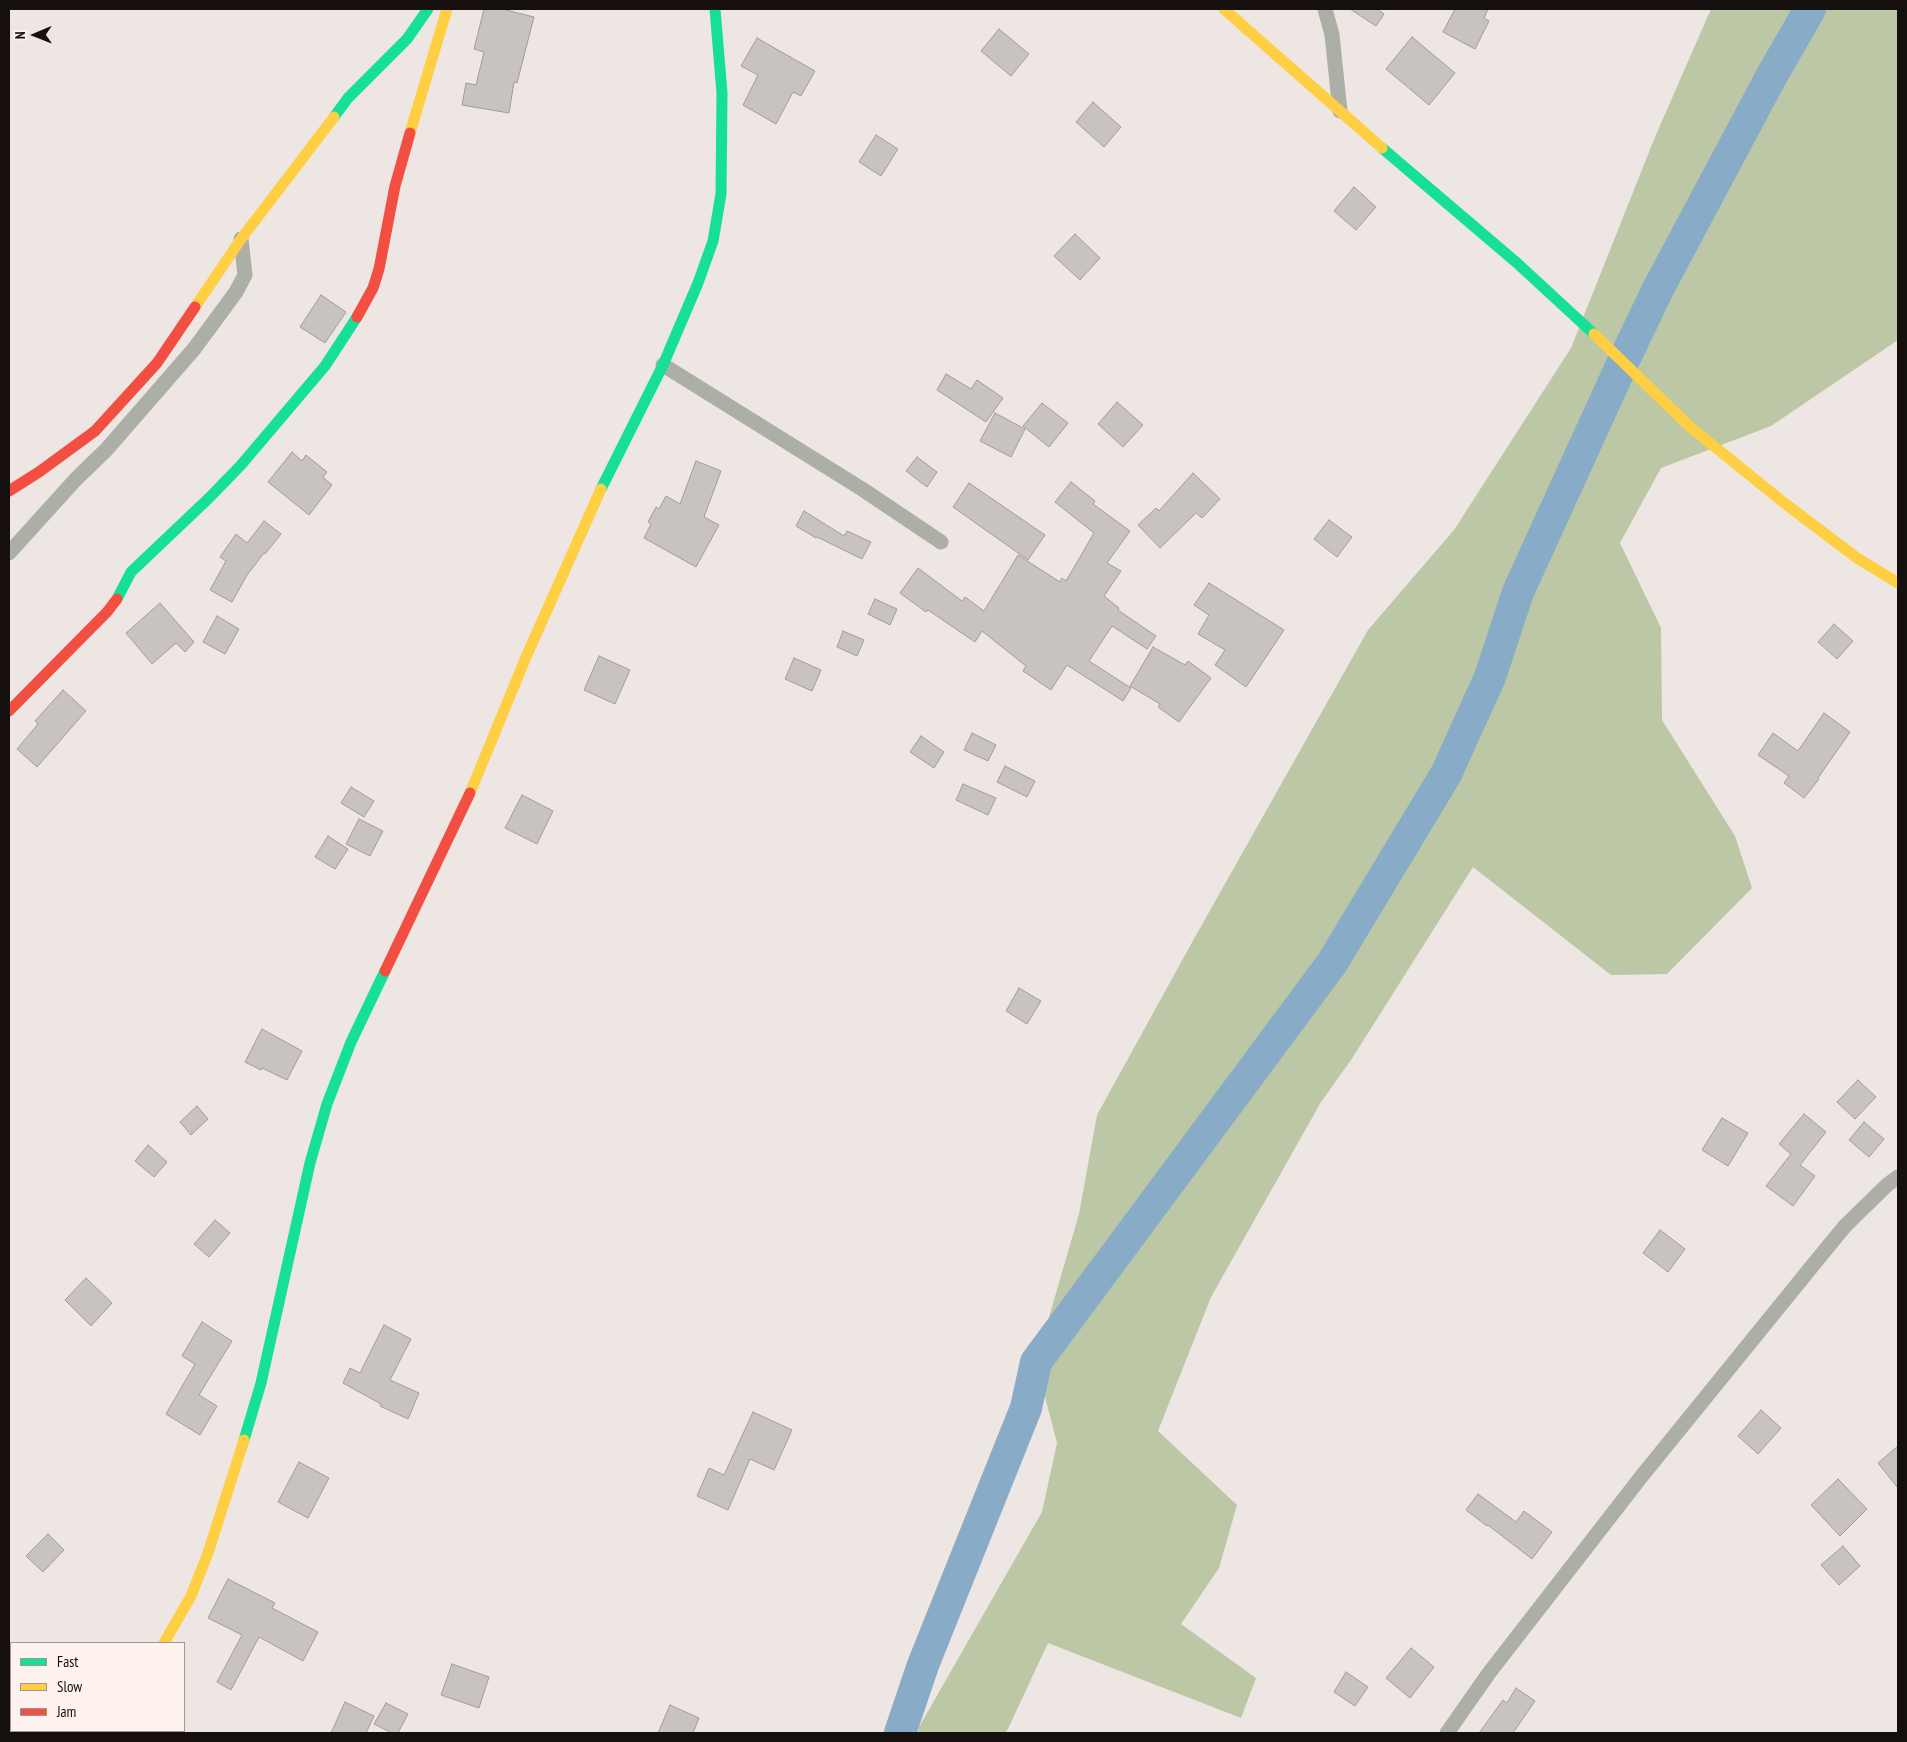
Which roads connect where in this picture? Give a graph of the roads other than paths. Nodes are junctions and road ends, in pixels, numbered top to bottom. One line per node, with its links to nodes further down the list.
1 (428, 9): 7 (street)
2 (448, 9): 13 (street)
3 (715, 9): 8 (street)
4 (1224, 9): 6 (street)
5 (1326, 9): 6 (street)
6 (1340, 110): 12 (street)
7 (241, 239): 9 (street); 11 (street)
8 (663, 365): 10 (street); 15 (street)
9 (9, 491)
10 (941, 542)
11 (9, 553)
12 (1898, 583)
13 (9, 711)
14 (1898, 1177): 16 (street)
15 (165, 1642)
16 (1447, 1733)

